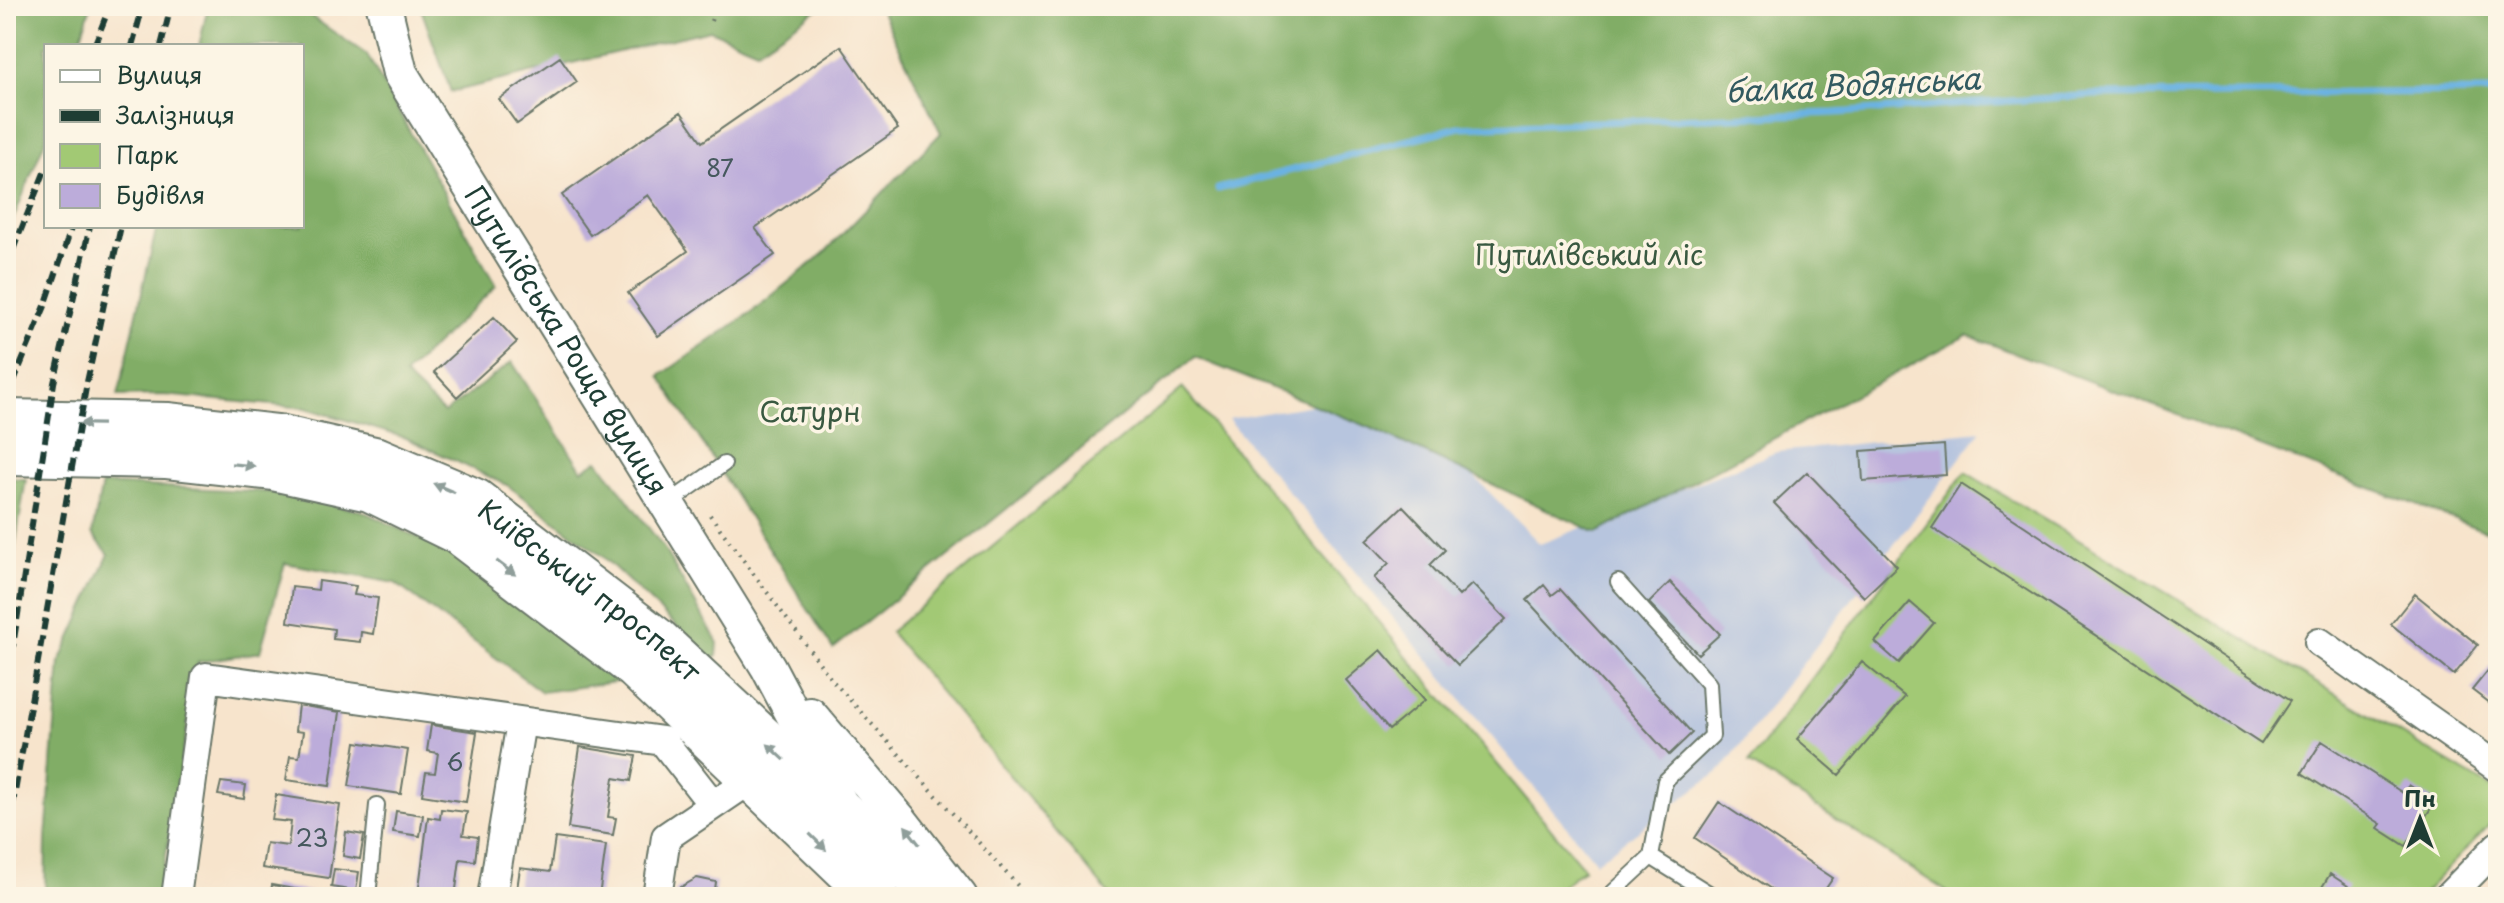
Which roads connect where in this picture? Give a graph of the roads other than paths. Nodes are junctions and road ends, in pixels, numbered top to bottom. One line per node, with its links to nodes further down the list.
1 (384, 6): 6 (street, Путилівська Роща вулиця)
2 (6, 422): 3 (main road, one-way to 2)
3 (167, 441): 4 (main road); 10 (main road, Київський проспект, one-way to 3); 13 (main road, Київський проспект, one-way to 13)
4 (6, 453)
5 (724, 464): 6 (lane)
6 (678, 496): 9 (street, Путилівська Роща вулиця)
7 (1618, 582): 18 (lane)
8 (2319, 642): 12 (street)
9 (768, 667): 10 (street); 16 (street); 26 (street, one-way to 9)
10 (726, 706): 16 (main road, Київський проспект, one-way to 10)
11 (521, 722): 15 (street); 19 (street); 21 (street)
12 (2498, 768)
13 (753, 778): 15 (street); 23 (main road, Київський проспект, one-way to 23)
14 (377, 805): 20 (lane)
15 (713, 805): 22 (street)
16 (848, 818): 24 (street); 25 (main road, Київський проспект)
17 (2498, 846): 29 (street)
18 (1651, 857): 27 (lane); 28 (lane)
19 (176, 897)
20 (368, 897)
21 (492, 897)
22 (657, 897)
23 (876, 897)
24 (896, 897)
25 (939, 897)
26 (960, 897)
27 (1608, 897)
28 (1715, 897)
29 (2448, 897)

